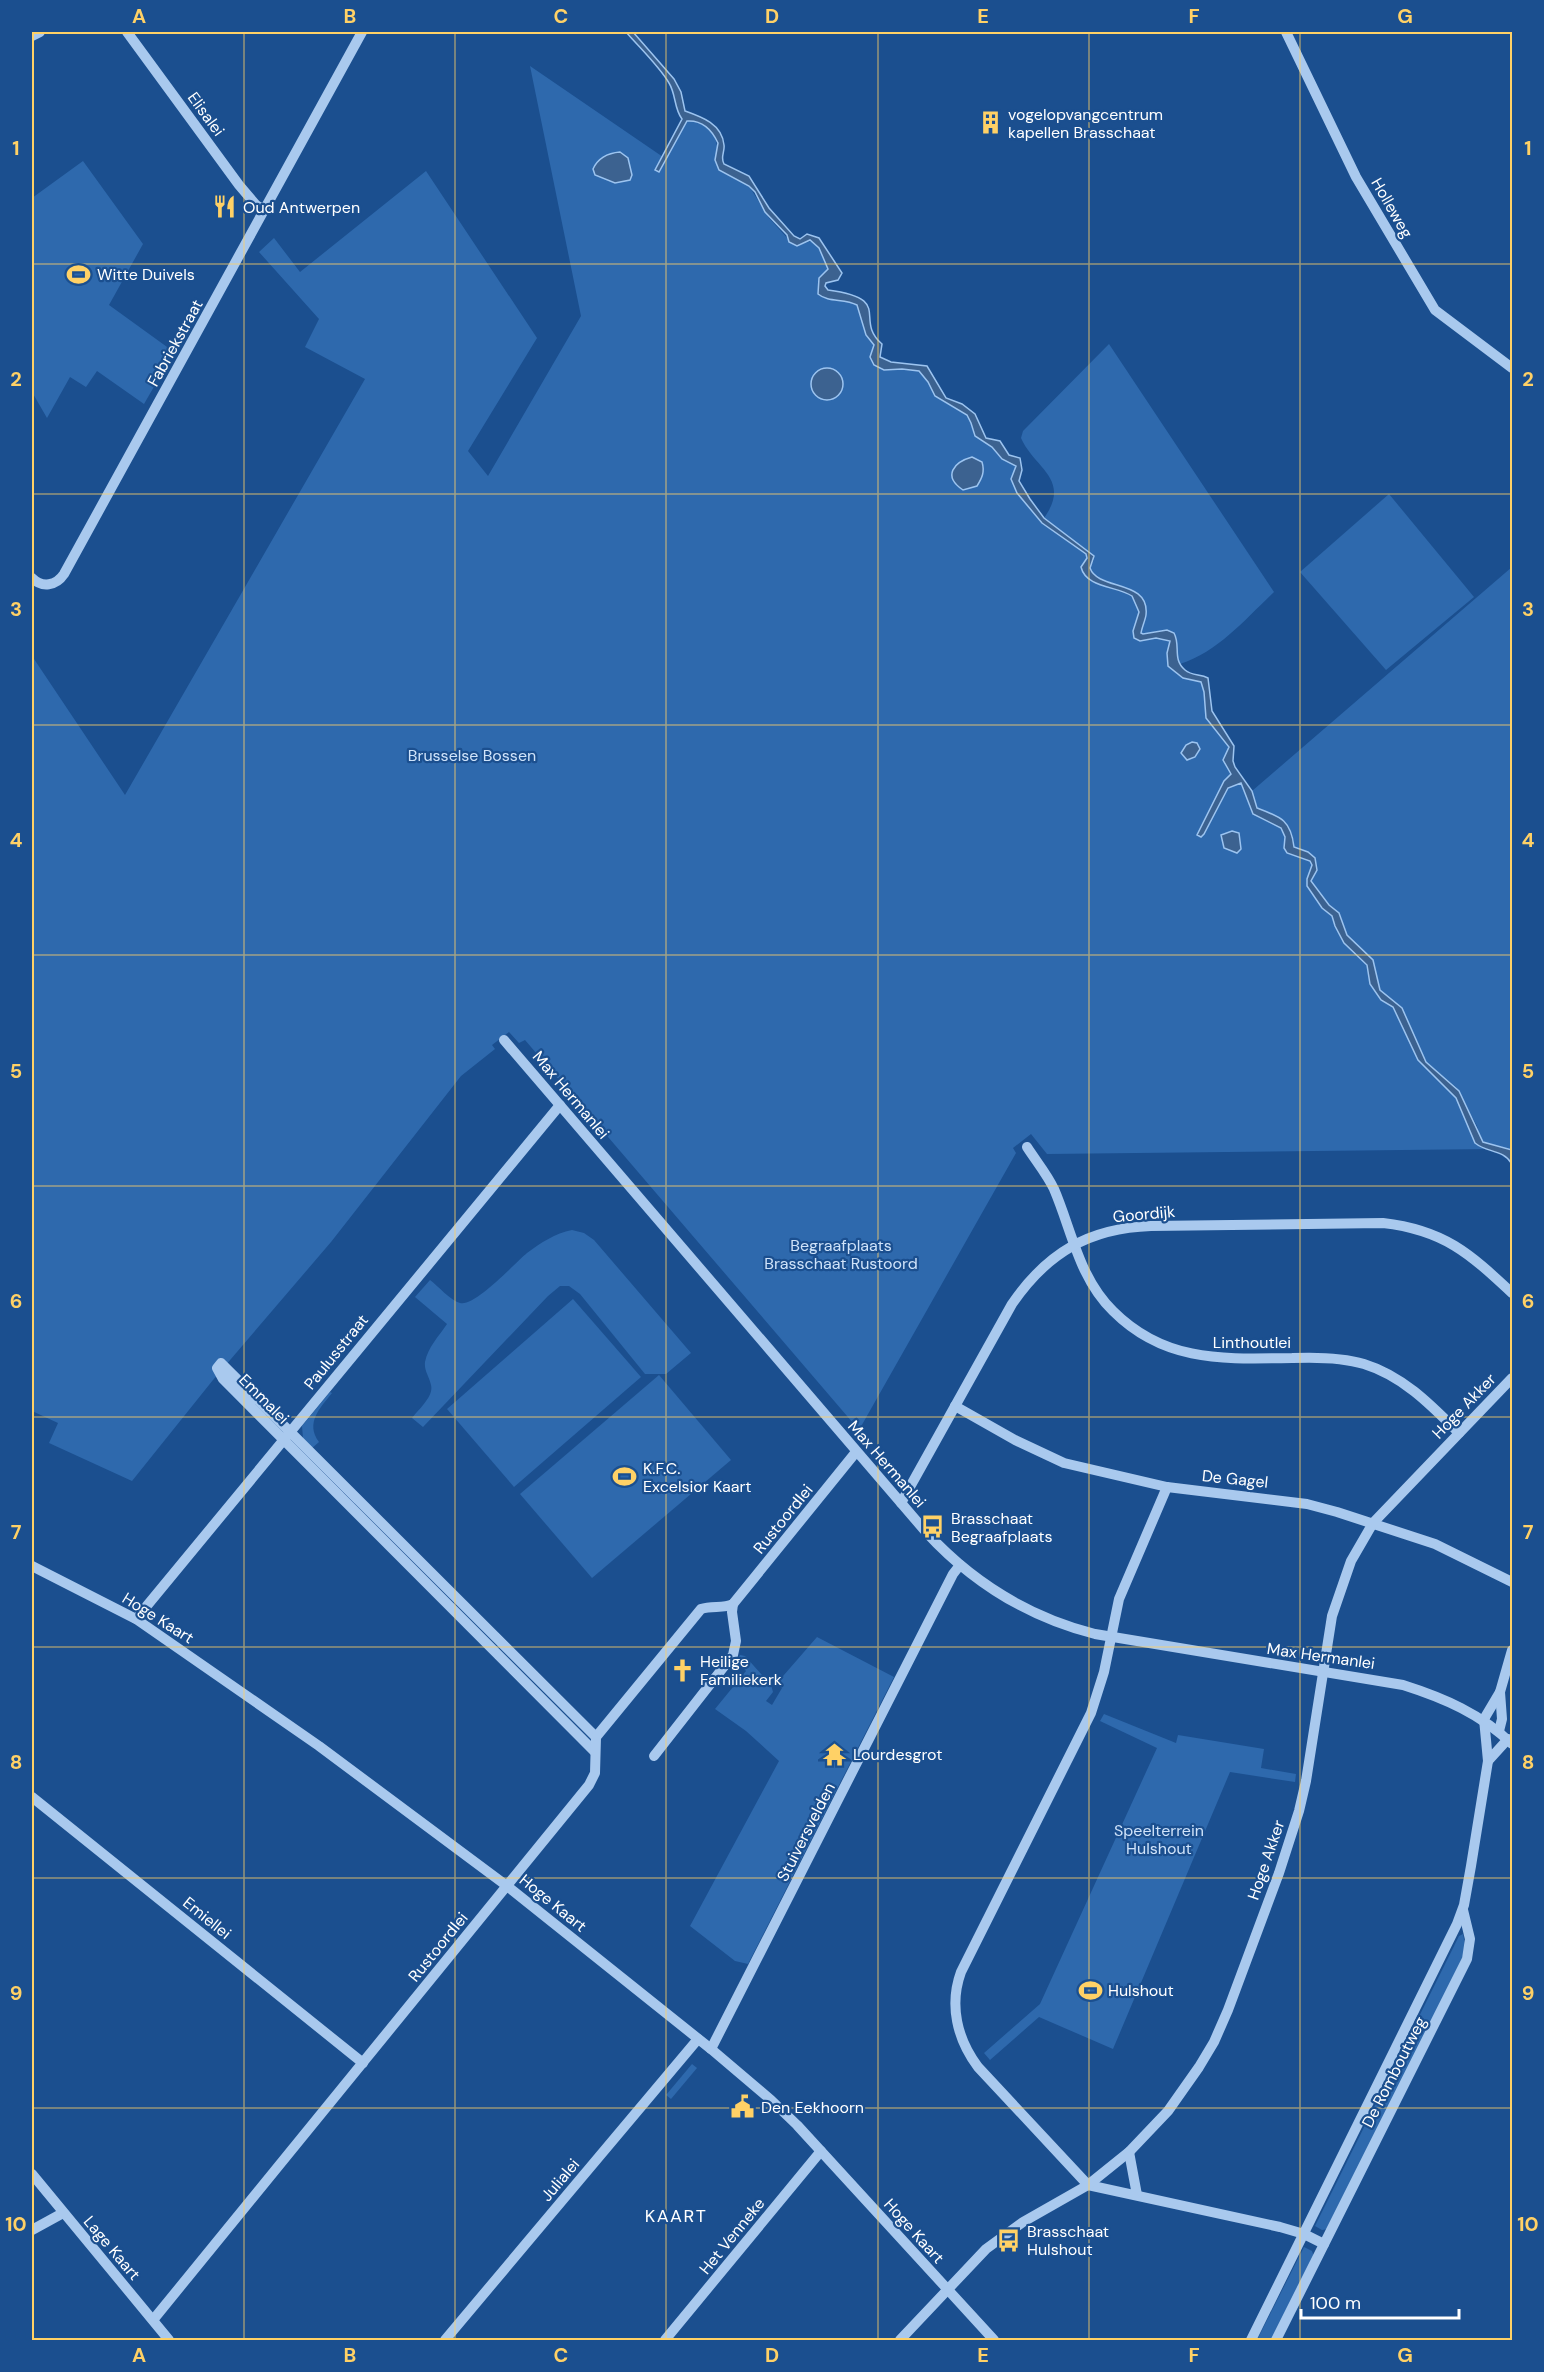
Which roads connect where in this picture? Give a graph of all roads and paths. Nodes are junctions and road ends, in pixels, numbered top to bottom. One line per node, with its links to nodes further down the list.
1 (40, 32): 5 (street)
2 (127, 32): 6 (street, Elisalei)
3 (362, 32): 6 (street, Fabriekstraat)
4 (1286, 32): 7 (street, Holleweg)
5 (32, 36)
6 (264, 210): 8 (street, Fabriekstraat)
7 (1512, 368)
8 (33, 580)
9 (504, 1040): 10 (street, Max Hermanlei)
10 (560, 1105): 17 (street, Paulusstraat); 18 (street, Max Hermanlei)
11 (1027, 1147): 12 (street, Linthoutlei)
12 (1073, 1245): 13 (street, Goordijk); 15 (street, Goordijk); 16 (street, Linthoutlei)
13 (1512, 1293)
14 (1512, 1378): 16 (street, Hoge Akker)
15 (955, 1406): 19 (street, De Gagel); 20 (street, Goordijk)
16 (1459, 1433): 21 (street, Hoge Akker)
17 (287, 1436): 17 (street, Emmalei); 26 (street, Paulusstraat); 33 (street, Emmalei); 35 (street, Emmalei)
18 (856, 1452): 20 (street, Max Hermanlei); 25 (street, Rustoordlei)
19 (1167, 1487): 21 (street, De Gagel); 27 (street)
20 (901, 1503): 22 (street, Max Hermanlei)
21 (1373, 1523): 24 (street, De Gagel); 29 (street, Hoge Akker)
22 (960, 1565): 27 (street, Max Hermanlei); 42 (street, Stuiversvelden)
23 (32, 1566): 26 (street, Hoge Kaart)
24 (1512, 1582)
25 (733, 1604): 33 (street); 36 (street)
26 (136, 1619): 39 (street, Hoge Kaart)
27 (1111, 1637): 29 (street, Max Hermanlei); 47 (street)
28 (1512, 1650): 30 (street)
29 (1323, 1673): 31 (street, Max Hermanlei); 45 (street, Hoge Akker)
30 (1500, 1692): 31 (street); 32 (street)
31 (1484, 1719): 32 (street, Max Hermanlei); 37 (street, De Romboutweg)
32 (1499, 1731): 34 (street, Max Hermanlei)
33 (596, 1737): 35 (street, Rustoordlei)
34 (1510, 1741): 37 (street)
35 (595, 1752): 39 (street, Rustoordlei)
36 (654, 1755)
37 (1488, 1761): 40 (street, De Romboutweg)
38 (32, 1797): 43 (street, Emiellei)
39 (507, 1886): 41 (street, Hoge Kaart); 43 (street, Rustoordlei)
40 (1462, 1910): 51 (street, De Romboutweg); 52 (street, De Romboutweg)
41 (698, 2039): 42 (street, Hoge Kaart); 56 (street, Julialei)
42 (711, 2049): 44 (street, Hoge Kaart)
43 (363, 2063): 54 (street, Rustoordlei)
44 (821, 2151): 53 (street, Hoge Kaart); 57 (street, Het Venneke)
45 (1129, 2152): 47 (street, Hoge Akker); 48 (street)
46 (32, 2174): 49 (street, Lage Kaart)
47 (1088, 2185): 48 (street); 53 (street, Hoge Akker)
48 (1137, 2195): 51 (street)
49 (63, 2213): 50 (street); 54 (street, Lage Kaart)
50 (32, 2230)
51 (1304, 2234): 52 (street); 60 (street, De Romboutweg)
52 (1324, 2244): 61 (street, De Romboutweg)
53 (946, 2289): 58 (street, Hoge Akker); 59 (street, Hoge Kaart)
54 (153, 2320): 55 (street, Lage Kaart)
55 (169, 2340)
56 (445, 2340)
57 (665, 2340)
58 (900, 2340)
59 (994, 2340)
60 (1251, 2340)
61 (1276, 2340)

